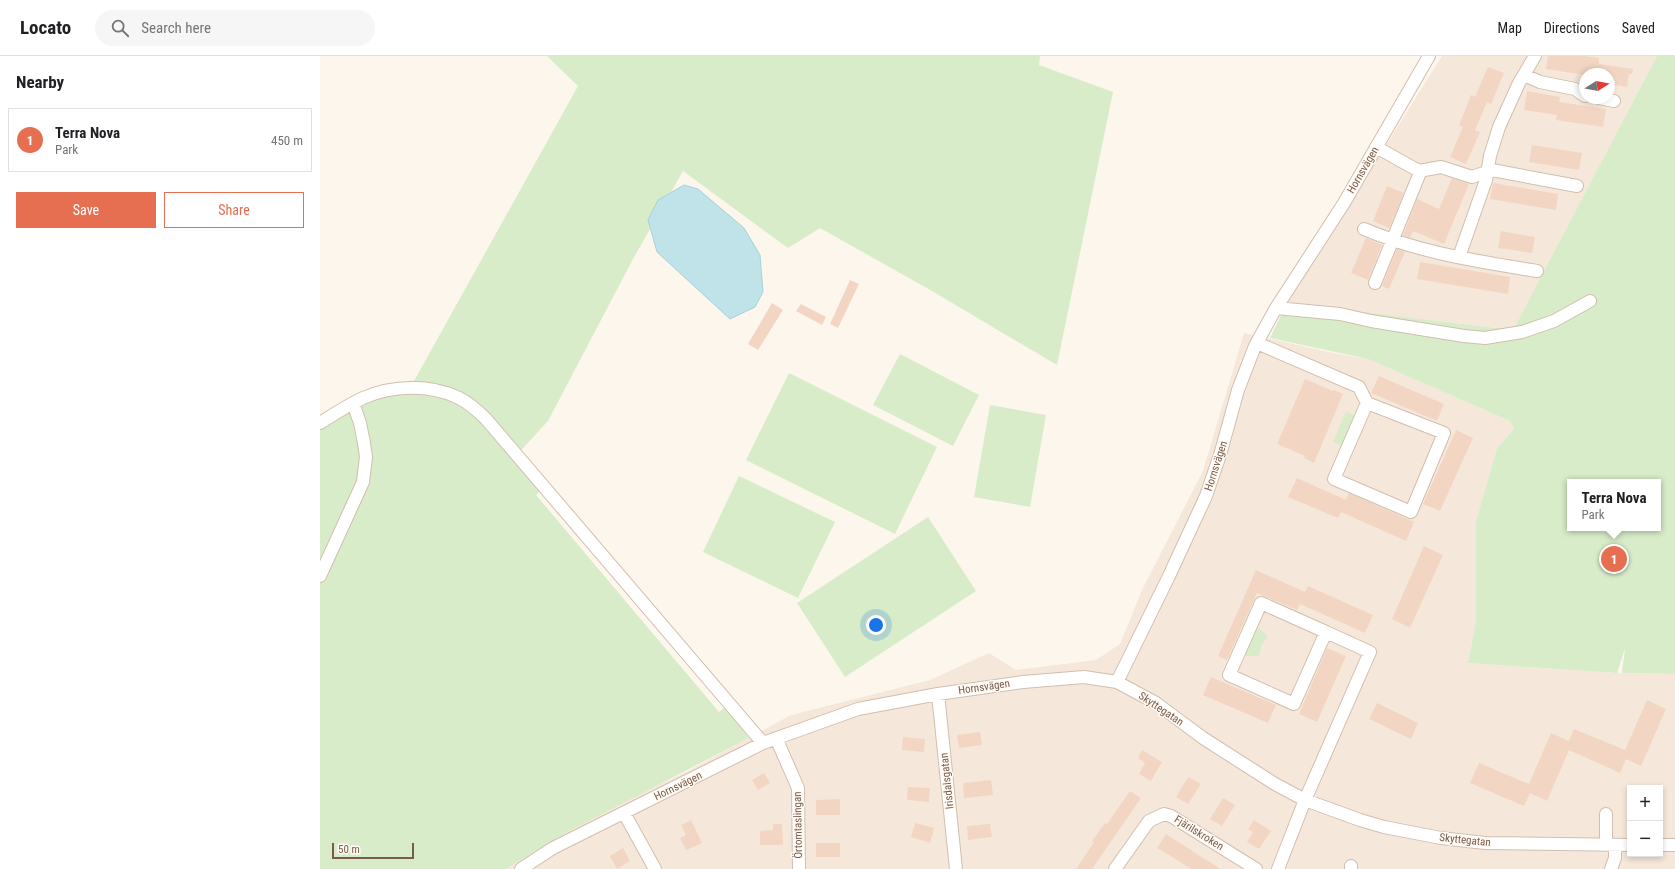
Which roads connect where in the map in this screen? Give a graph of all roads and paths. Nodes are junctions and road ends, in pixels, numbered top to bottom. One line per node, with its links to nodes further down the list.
1 (1429, 56): 5 (street, Hornsvägen)
2 (1535, 56): 3 (street)
3 (1524, 75): 4 (street); 7 (street)
4 (1579, 92)
5 (1376, 147): 6 (street); 15 (street, Hornsvägen)
6 (1419, 171): 7 (street); 10 (street)
7 (1488, 171): 8 (street); 11 (street)
8 (1577, 186)
9 (1364, 229): 10 (street)
10 (1391, 240): 11 (street); 13 (street)
11 (1459, 257): 12 (street)
12 (1537, 271)
13 (1375, 283)
14 (1590, 301): 15 (street)
15 (1276, 308): 16 (street, Hornsvägen)
16 (1257, 343): 18 (street); 22 (street, Hornsvägen)
17 (353, 403): 19 (street); 20 (street); 25 (street)
18 (1367, 404): 18 (street)
19 (320, 423)
20 (320, 576)
21 (1326, 632): 21 (street); 26 (street)
22 (1117, 682): 23 (street, Hornsvägen); 26 (street, Skyttegatan)
23 (938, 694): 24 (street, Hornsvägen); 36 (street, Irisdalsgatan)
24 (776, 738): 25 (street, Hornsvägen); 35 (street, Örtomtaslingan)
25 (763, 744): 27 (street, Hornsvägen)
26 (1305, 800): 29 (street, Skyttegatan); 39 (street)
27 (624, 813): 33 (street, Hornsvägen); 34 (street)
28 (1606, 814): 29 (street)
29 (1611, 845): 30 (street, Skyttegatan); 40 (street)
30 (1627, 845)
31 (1663, 845): 32 (street)
32 (1675, 846)
33 (522, 869)
34 (655, 869)
35 (799, 869)
36 (956, 869)
37 (1115, 869): 38 (street, Fjärilskroken)
38 (1256, 869)
39 (1278, 869)
40 (1611, 869)

